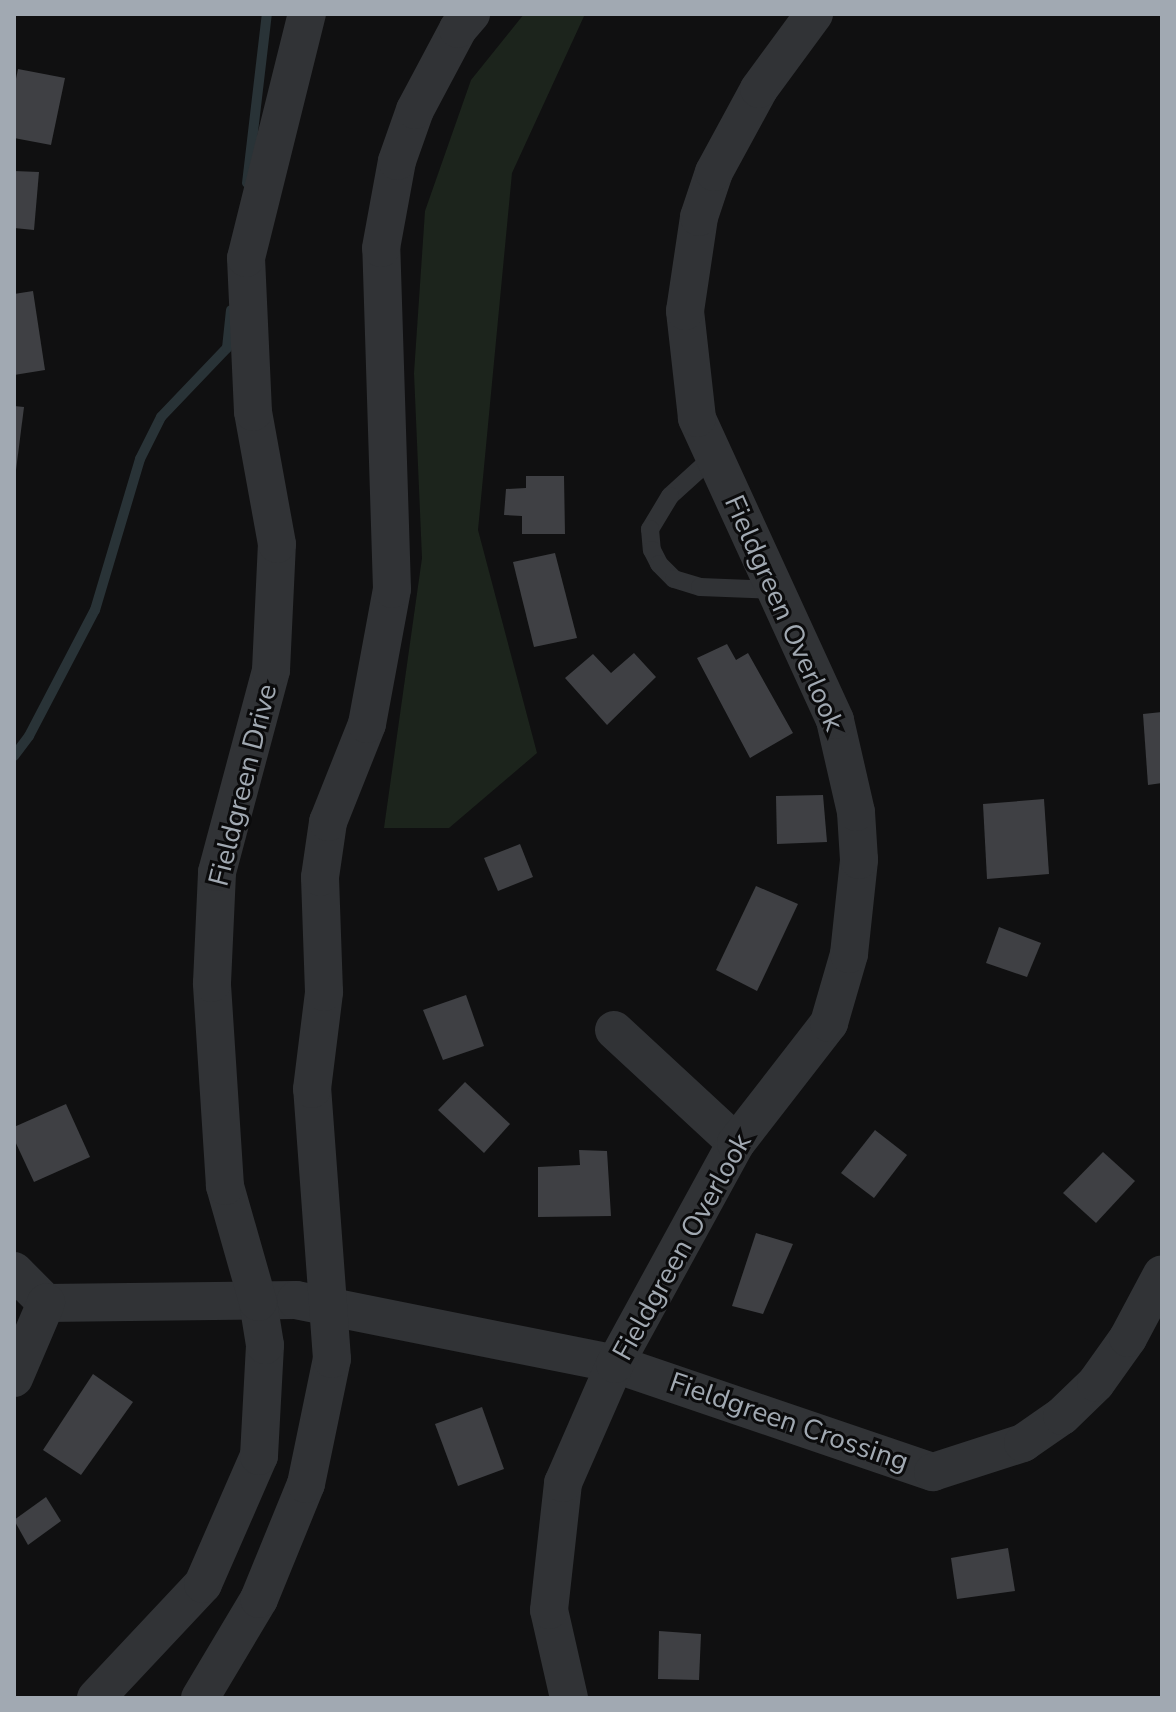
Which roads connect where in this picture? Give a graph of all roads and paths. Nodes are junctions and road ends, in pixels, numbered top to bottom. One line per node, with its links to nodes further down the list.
1 (307, 14): 10 (street, Fieldgreen Drive)
2 (471, 14): 12 (street)
3 (814, 14): 4 (street, Fieldgreen Overlook)
4 (714, 456): 5 (street, Fieldgreen Overlook); 5 (lane)
5 (776, 590): 7 (street, Fieldgreen Overlook)
6 (614, 1030): 7 (street)
7 (736, 1143): 13 (street, Fieldgreen Overlook)
8 (14, 1271): 11 (street)
9 (1162, 1274): 13 (street, Fieldgreen Crossing)
10 (258, 1302): 11 (street, Fieldgreen Crossing); 12 (street, Fieldgreen Crossing); 15 (street, Fieldgreen Drive)
11 (46, 1303): 14 (street)
12 (331, 1307): 13 (street, Fieldgreen Crossing); 16 (street)
13 (615, 1364): 17 (street, Fieldgreen Overlook)
14 (14, 1378)
15 (96, 1698)
16 (200, 1698)
17 (569, 1698)

